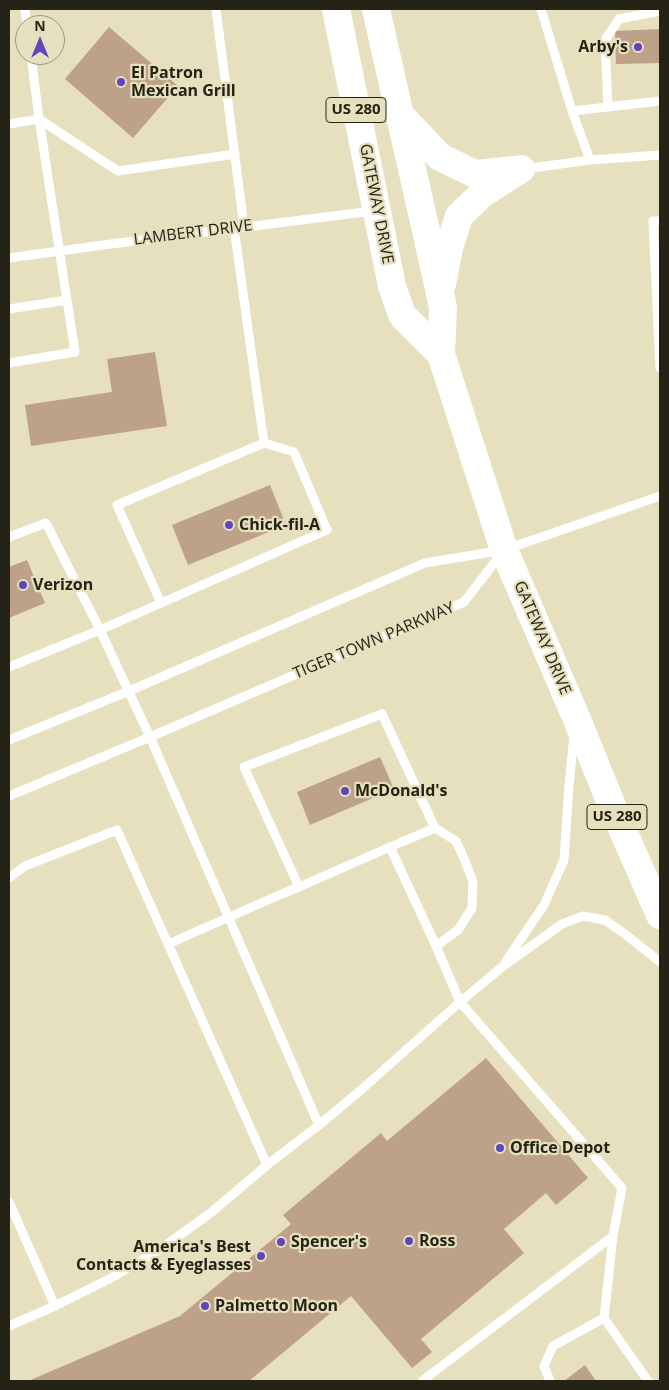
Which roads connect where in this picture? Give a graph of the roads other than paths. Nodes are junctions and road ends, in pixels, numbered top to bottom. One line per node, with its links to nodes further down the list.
1 (216, 9): 13 (lane)
2 (336, 9): 17 (highway, GATEWAY DRIVE / US 280)
3 (376, 9): 10 (highway, GATEWAY DRIVE / US 280)
4 (541, 9): 9 (lane)
5 (660, 11): 8 (lane)
6 (32, 65): 11 (lane)
7 (660, 101): 8 (lane)
8 (608, 107): 9 (lane)
9 (572, 112): 15 (lane)
10 (401, 116): 16 (highway); 23 (highway, GATEWAY DRIVE / US 280)
11 (40, 119): 12 (lane); 13 (lane); 21 (lane)
12 (9, 124)
13 (235, 154): 19 (lane)
14 (660, 155): 15 (lane)
15 (590, 160): 16 (lane)
16 (521, 169): 23 (highway)
17 (377, 210): 19 (lane, LAMBERT DRIVE); 26 (highway, GATEWAY DRIVE / US 280)
18 (660, 221): 28 (lane)
19 (244, 227): 20 (lane, LAMBERT DRIVE)
20 (234, 228): 21 (lane, LAMBERT DRIVE); 29 (lane)
21 (59, 251): 22 (lane, LAMBERT DRIVE); 24 (lane)
22 (9, 258)
23 (440, 293): 26 (highway, GATEWAY DRIVE / US 280)
24 (67, 300): 25 (lane); 27 (lane)
25 (9, 309)
26 (441, 354): 32 (highway, GATEWAY DRIVE / US 280)
27 (9, 363)
28 (660, 368)
29 (264, 443): 33 (lane); 33 (lane)
30 (660, 496): 32 (lane)
31 (9, 537): 34 (lane)
32 (504, 550): 36 (lane); 37 (highway, GATEWAY DRIVE / US 280); 38 (lane, TIGER TOWN PARKWAY)
33 (161, 603): 34 (lane)
34 (100, 630): 35 (lane); 36 (lane)
35 (9, 667)
36 (129, 691): 38 (lane); 39 (lane)
37 (576, 717): 45 (highway, GATEWAY DRIVE / US 280); 50 (lane)
38 (150, 737): 40 (lane, TIGER TOWN PARKWAY); 46 (lane)
39 (9, 740)
40 (9, 796)
41 (435, 828): 42 (lane); 44 (lane); 48 (lane)
42 (390, 847): 44 (lane); 48 (lane)
43 (9, 878): 47 (lane)
44 (299, 887): 46 (lane)
45 (660, 915)
46 (228, 917): 47 (lane); 52 (lane)
47 (168, 944): 53 (lane)
48 (436, 946): 51 (lane)
49 (660, 962): 50 (lane)
50 (502, 966): 51 (lane)
51 (460, 1002): 52 (lane); 55 (lane)
52 (319, 1125): 53 (lane)
53 (268, 1166): 56 (lane)
54 (9, 1202): 56 (lane)
55 (613, 1236): 57 (lane); 59 (lane)
56 (55, 1306): 58 (lane)
57 (604, 1318): 60 (lane); 61 (lane)
58 (9, 1326)
59 (422, 1381)
60 (550, 1381)
61 (648, 1381)

